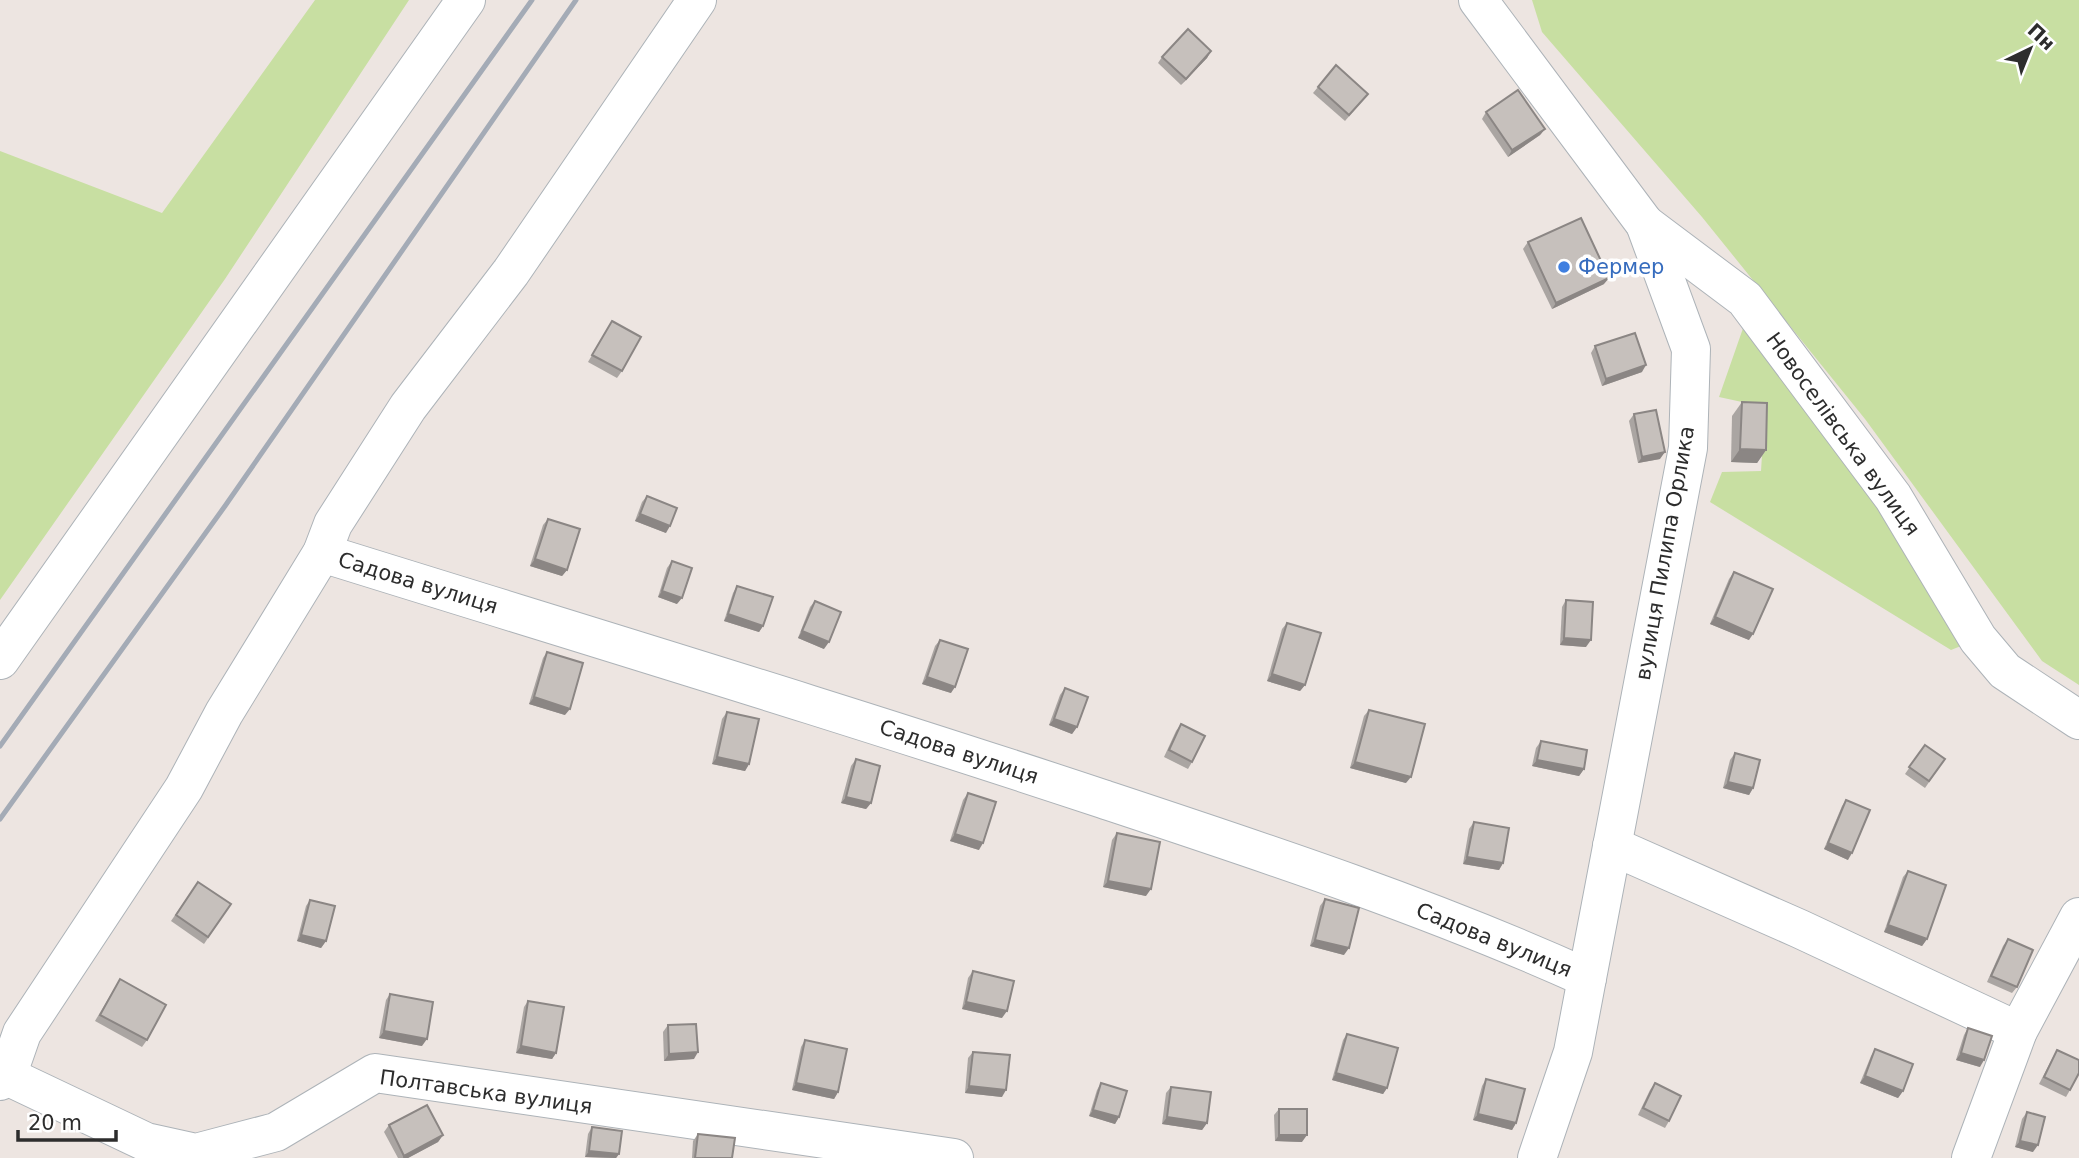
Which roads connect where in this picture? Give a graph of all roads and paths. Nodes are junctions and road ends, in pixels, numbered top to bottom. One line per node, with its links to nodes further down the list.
1 (466, 0): 6 (street)
2 (697, 0): 5 (street)
3 (1478, 0): 4 (street, вулиця Пилипа Орлика)
4 (1645, 224): 7 (street, Новоселівська вулиця); 8 (street, вулиця Пилипа Орлика)
5 (322, 553): 10 (street, Садова вулиця); 12 (street)
6 (0, 660)
7 (2079, 720)
8 (1612, 846): 10 (street, вулиця Пилипа Орлика); 11 (street)
9 (2079, 917): 11 (street)
10 (1587, 978): 14 (street, вулиця Пилипа Орлика)
11 (2018, 1031): 15 (street)
12 (4, 1079): 13 (street, Полтавська вулиця)
13 (954, 1158)
14 (1537, 1158)
15 (1971, 1158)

